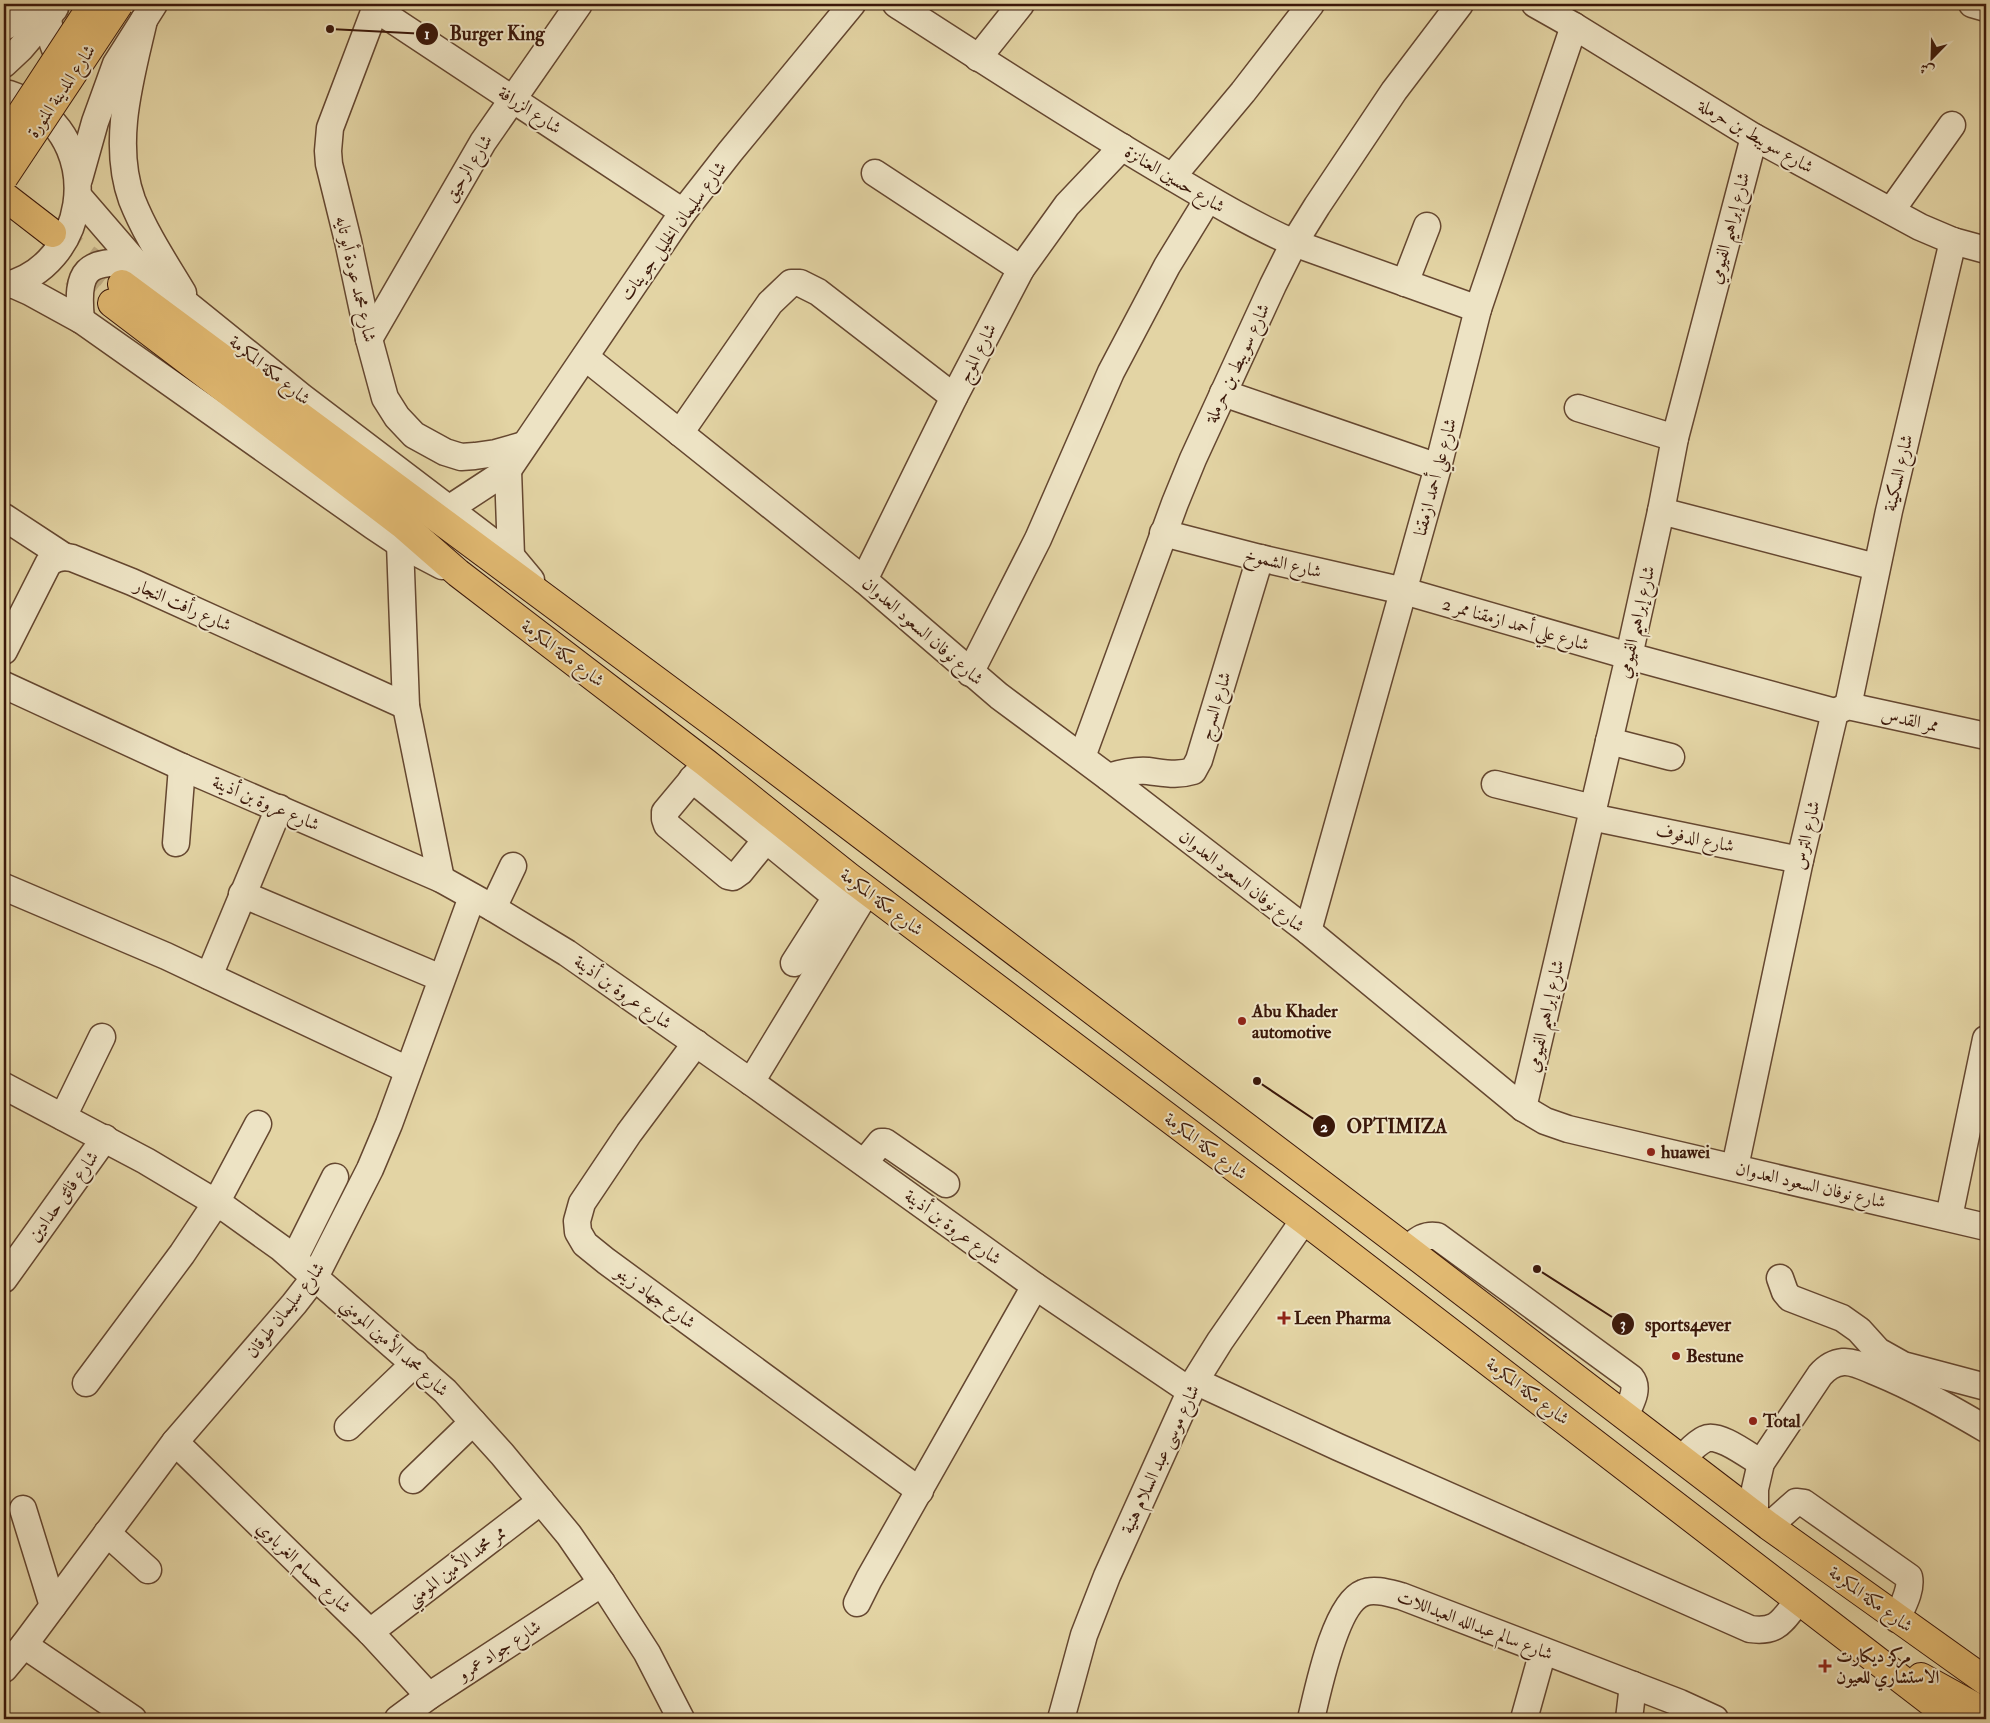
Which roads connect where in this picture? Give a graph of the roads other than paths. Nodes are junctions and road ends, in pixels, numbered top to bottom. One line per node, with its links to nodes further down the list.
1 (93, 4): 24 (main road, شارع المدينة المنورة, bridge)
2 (119, 4): 27 (main road, شارع المدينة المنورة, bridge)
3 (579, 4): 21 (street, شارع الرحيق)
4 (852, 4): 33 (street, شارع سليمان الخليل جوينات)
5 (896, 4): 17 (street, شارع حسين العنانزة)
6 (1021, 4): 17 (street)
7 (1311, 4): 28 (street)
8 (1460, 4): 37 (street, شارع سويبط بن حرملة)
9 (1535, 4): 15 (street, شارع سويبط بن حرملة)
10 (1972, 4): 12 (street)
11 (376, 7): 21 (street, شارع الزرافة); 46 (street, شارع محمد عودة أبو تايه)
12 (1986, 8)
13 (40, 9): 16 (street); 18 (street); 19 (street)
14 (149, 12): 19 (street, شارع المدينة المنورة); 43 (street)
15 (1574, 26): 23 (street, شارع سويبط بن حرملة); 44 (street, شارع علي أحمد ازمقنا)
16 (4, 27)
17 (978, 58): 25 (street, شارع حسين العنانزة)
18 (4, 64)
19 (116, 64): 29 (street, شارع المدينة المنورة)
20 (4, 93): 29 (street)
21 (513, 99): 33 (street, شارع الزرافة); 46 (street, شارع الرحيق)
22 (1952, 124): 32 (street)
23 (1754, 137): 32 (street, شارع سويبط بن حرملة); 52 (street, شارع إبراهيم الفيومي)
24 (4, 140)
25 (1122, 148): 28 (street, شارع حسين العنانزة); 39 (street, شارع الموج)
26 (875, 173): 39 (street)
27 (4, 177)
28 (1172, 177): 31 (street, شارع حسين العنانزة)
29 (79, 188): 40 (street, شارع مكة المكرمة); 42 (street, شارع المدينة المنورة)
30 (4, 196): 34 (main road)
31 (1208, 199): 37 (street, شارع حسين العنانزة); 70 (street)
32 (1890, 210): 36 (street, شارع سويبط بن حرملة)
33 (683, 212): 47 (street, شارع سليمان الخليل جوينات)
34 (4, 219)
35 (1427, 226): 41 (street)
36 (1953, 240): 38 (street, شارع سويبط بن حرملة); 64 (street, شارع السكينة)
37 (1294, 243): 41 (street, شارع حسين العنانزة); 48 (street, شارع سويبط بن حرملة)
38 (1986, 250)
39 (1022, 269): 49 (street, شارع الموج)
40 (123, 283): 43 (street, شارع مكة المكرمة); 45 (street); 60 (main road, شارع مكة المكرمة); 67 (main road, شارع مكة المكرمة)
41 (1405, 283): 44 (street, شارع حسين العنانزة)
42 (8, 285): 45 (street, شارع مكة المكرمة)
43 (191, 307): 56 (street, شارع مكة المكرمة)
44 (1478, 309): 54 (street, شارع علي أحمد ازمقنا)
45 (81, 320): 60 (street, شارع مكة المكرمة)
46 (368, 339): 53 (street, شارع محمد عودة أبو تايه)
47 (585, 357): 51 (street, شارع نوفان السعود العدوان); 53 (street, شارع سليمان الخليل جوينات)
48 (1223, 393): 54 (street); 59 (street, شارع سويبط بن حرملة)
49 (954, 397): 51 (street); 65 (street, شارع الموج)
50 (1578, 408): 52 (street)
51 (680, 433): 65 (street, شارع نوفان السعود العدوان)
52 (1675, 438): 57 (street, شارع إبراهيم الفيومي)
53 (524, 446): 55 (street, شارع سليمان الخليل جوينات)
54 (1438, 467): 66 (street, شارع علي أحمد ازمقنا)
55 (508, 470): 56 (street, شارع سليمان الخليل جوينات); 62 (street)
56 (450, 508): 62 (street, شارع مكة المكرمة)
57 (1661, 511): 64 (street); 69 (street, شارع إبراهيم الفيومي)
58 (4, 517): 61 (street, شارع رأفت النجار)
59 (1163, 533): 63 (street, شارع الشموخ); 76 (street, شارع سويبط بن حرملة)
60 (401, 534): 72 (street); 79 (main road, شارع مكة المكرمة)
61 (65, 556): 68 (street); 72 (street, شارع رأفت النجار)
62 (511, 556): 67 (street, شارع مكة المكرمة)
63 (1260, 558): 66 (street, شارع الشموخ); 80 (street, شارع السرج)
64 (1876, 567): 73 (street, شارع السكينة)
65 (864, 580): 70 (street, شارع نوفان السعود العدوان)
66 (1404, 591): 69 (street, شارع علي أحمد ازمقنا ممر 2); 93 (street, شارع علي أحمد ازمقنا)
67 (537, 592): 131 (main road, شارع مكة المكرمة)
68 (4, 651)
69 (1629, 656): 73 (street); 75 (street, شارع إبراهيم الفيومي)
70 (970, 673): 76 (street, شارع نوفان السعود العدوان)
71 (4, 685): 78 (street, شارع عروة بن أذينة)
72 (406, 706): 88 (street)
73 (1842, 709): 74 (street, ممر القدس); 86 (street, شارع الترس)
74 (1986, 736)
75 (1609, 741): 77 (street); 83 (street, شارع إبراهيم الفيومي)
76 (1082, 757): 80 (street, شارع نوفان السعود العدوان)
77 (1672, 757)
78 (182, 767): 82 (street, شارع عروة بن أذينة); 85 (street)
79 (699, 771): 84 (street); 84 (street); 90 (main road, شارع مكة المكرمة)
80 (1108, 777): 93 (street, شارع نوفان السعود العدوان)
81 (1495, 784): 83 (street, شارع الدفوف)
82 (279, 808): 88 (street, شارع عروة بن أذينة); 91 (street)
83 (1592, 813): 86 (street, شارع الدفوف); 105 (street, شارع إبراهيم الفيومي)
84 (766, 840): 90 (street)
85 (176, 843)
86 (1800, 860): 110 (street, شارع الترس)
87 (513, 866): 92 (street, شارع سليمان طوقان)
88 (441, 879): 92 (street, شارع عروة بن أذينة)
89 (4, 887): 94 (street)
90 (851, 888): 95 (street); 103 (street); 115 (main road, شارع مكة المكرمة)
91 (242, 894): 96 (street); 97 (street)
92 (483, 902): 97 (street, شارع سليمان طوقان); 101 (street, شارع عروة بن أذينة)
93 (1308, 931): 105 (street, شارع نوفان السعود العدوان)
94 (166, 956): 96 (street); 98 (street)
95 (794, 963)
96 (209, 976): 98 (street)
97 (441, 978): 102 (street, شارع سليمان طوقان)
98 (266, 1004): 102 (street)
99 (102, 1037): 106 (street)
100 (1986, 1039): 114 (street)
101 (696, 1043): 103 (street, شارع عروة بن أذينة); 134 (street, شارع جهاد زينو)
102 (408, 1070): 118 (street, شارع سليمان طوقان)
103 (751, 1082): 109 (street, شارع عروة بن أذينة)
104 (4, 1086): 106 (street, شارع محمد الأمين المومني)
105 (1524, 1108): 110 (street, شارع نوفان السعود العدوان)
106 (63, 1117): 108 (street, شارع محمد الأمين المومني)
107 (258, 1124): 113 (street)
108 (98, 1134): 113 (street, شارع محمد الأمين المومني); 120 (street, شارع فائق حدادين)
109 (866, 1164): 112 (street); 121 (street, شارع عروة بن أذينة)
110 (1735, 1167): 114 (street, شارع نوفان السعود العدوان)
111 (335, 1177): 117 (street)
112 (946, 1184)
113 (222, 1207): 117 (street, شارع محمد الأمين المومني); 122 (street); 124 (street)
114 (1949, 1217): 116 (street, شارع نوفان السعود العدوان)
115 (1304, 1220): 125 (street, شارع موسى عبد السلام هنية); 141 (main road, شارع مكة المكرمة)
116 (1986, 1227)
117 (294, 1259): 118 (street, شارع محمد الأمين المومني)
118 (315, 1277): 123 (street, شارع محمد الأمين المومني); 130 (street, شارع سليمان طوقان)
119 (1780, 1278): 126 (street)
120 (4, 1279)
121 (1035, 1286): 125 (street, شارع عروة بن أذينة); 134 (street)
122 (171, 1299)
123 (415, 1363): 127 (street, شارع محمد الأمين المومني); 128 (street)
124 (86, 1383)
125 (1192, 1386): 141 (street, شارع عروة بن أذينة); 157 (street, شارع موسى عبد السلام هنية)
126 (1986, 1387)
127 (473, 1422): 133 (street); 135 (street, شارع محمد الأمين المومني)
128 (348, 1427)
129 (1986, 1429): 132 (street)
130 (175, 1442): 138 (street, شارع سليمان طوقان); 146 (street, شارع حسام الغرباوي)
131 (1681, 1459): 132 (street); 137 (main road, شارع مكة المكرمة)
132 (1761, 1463): 137 (street)
133 (413, 1480)
134 (920, 1491): 142 (street)
135 (542, 1501): 140 (street, شارع محمد الأمين المومني); 146 (street, ممر محمد الأمين المومني)
136 (23, 1509): 143 (street)
137 (1762, 1520): 144 (main road, شارع مكة المكرمة); 144 (street)
138 (107, 1533): 139 (street); 143 (street, شارع سليمان طوقان)
139 (148, 1570)
140 (602, 1583): 152 (street, شارع جواد عمرو); 156 (street, شارع محمد الأمين المومني)
141 (1799, 1600): 145 (main road, شارع مكة المكرمة)
142 (857, 1603)
143 (52, 1606): 147 (street, شارع سليمان طوقان)
144 (1897, 1619): 150 (main road, شارع مكة المكرمة)
145 (1837, 1630): 153 (main road); 162 (main road, شارع مكة المكرمة)
146 (370, 1632): 152 (street, شارع حسام الغرباوي)
147 (24, 1644): 149 (street, شارع سليمان طوقان); 154 (street)
148 (1543, 1651): 151 (street, شارع سالم عبدالله العبداللات); 158 (street, شارع سالم عبدالله العبداللات); 159 (street)
149 (4, 1669)
150 (1986, 1681)
151 (1633, 1685): 160 (street); 161 (street, شارع سالم عبدالله العبداللات)
152 (429, 1696): 155 (street, شارع جواد عمرو)
153 (1986, 1713)
154 (133, 1719)
155 (398, 1719)
156 (681, 1719)
157 (1061, 1719)
158 (1311, 1719)
159 (1524, 1719)
160 (1629, 1719)
161 (1715, 1719)
162 (1953, 1719)

